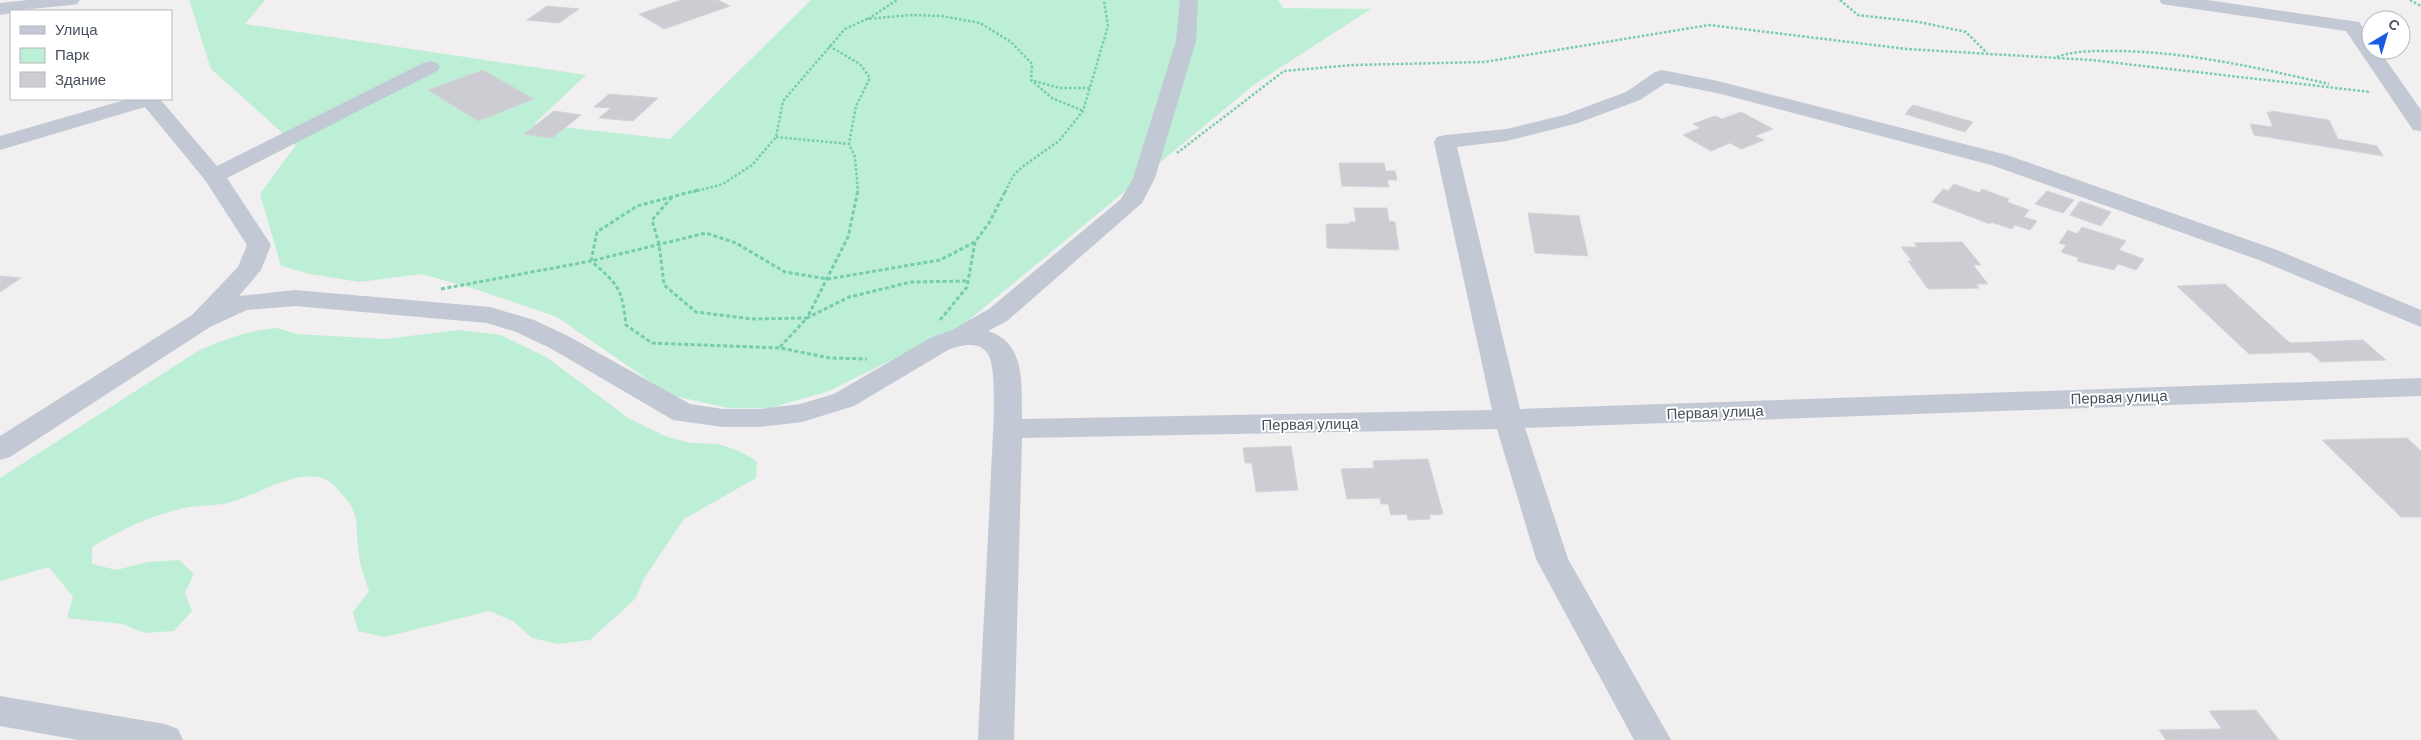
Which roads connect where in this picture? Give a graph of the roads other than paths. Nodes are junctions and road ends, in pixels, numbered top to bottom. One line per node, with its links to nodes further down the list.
1 (71, 0): 5 (street)
2 (77, 0): 6 (street)
3 (1189, 0): 15 (street)
4 (2168, 0): 10 (street)
5 (0, 9)
6 (85, 10)
7 (430, 67): 12 (street)
8 (146, 100): 11 (street)
9 (150, 100): 12 (street)
10 (2421, 125)
11 (0, 143)
12 (214, 176): 14 (street)
13 (2421, 319): 17 (street)
14 (201, 321): 15 (street); 19 (street)
15 (949, 330): 18 (street)
16 (2421, 387): 17 (street, Первая улица)
17 (1508, 419): 18 (street, Первая улица); 24 (street)
18 (1008, 429): 23 (street)
19 (0, 450)
20 (0, 711): 21 (street)
21 (114, 736): 22 (street)
22 (165, 740)
23 (996, 740)
24 (1653, 740)

